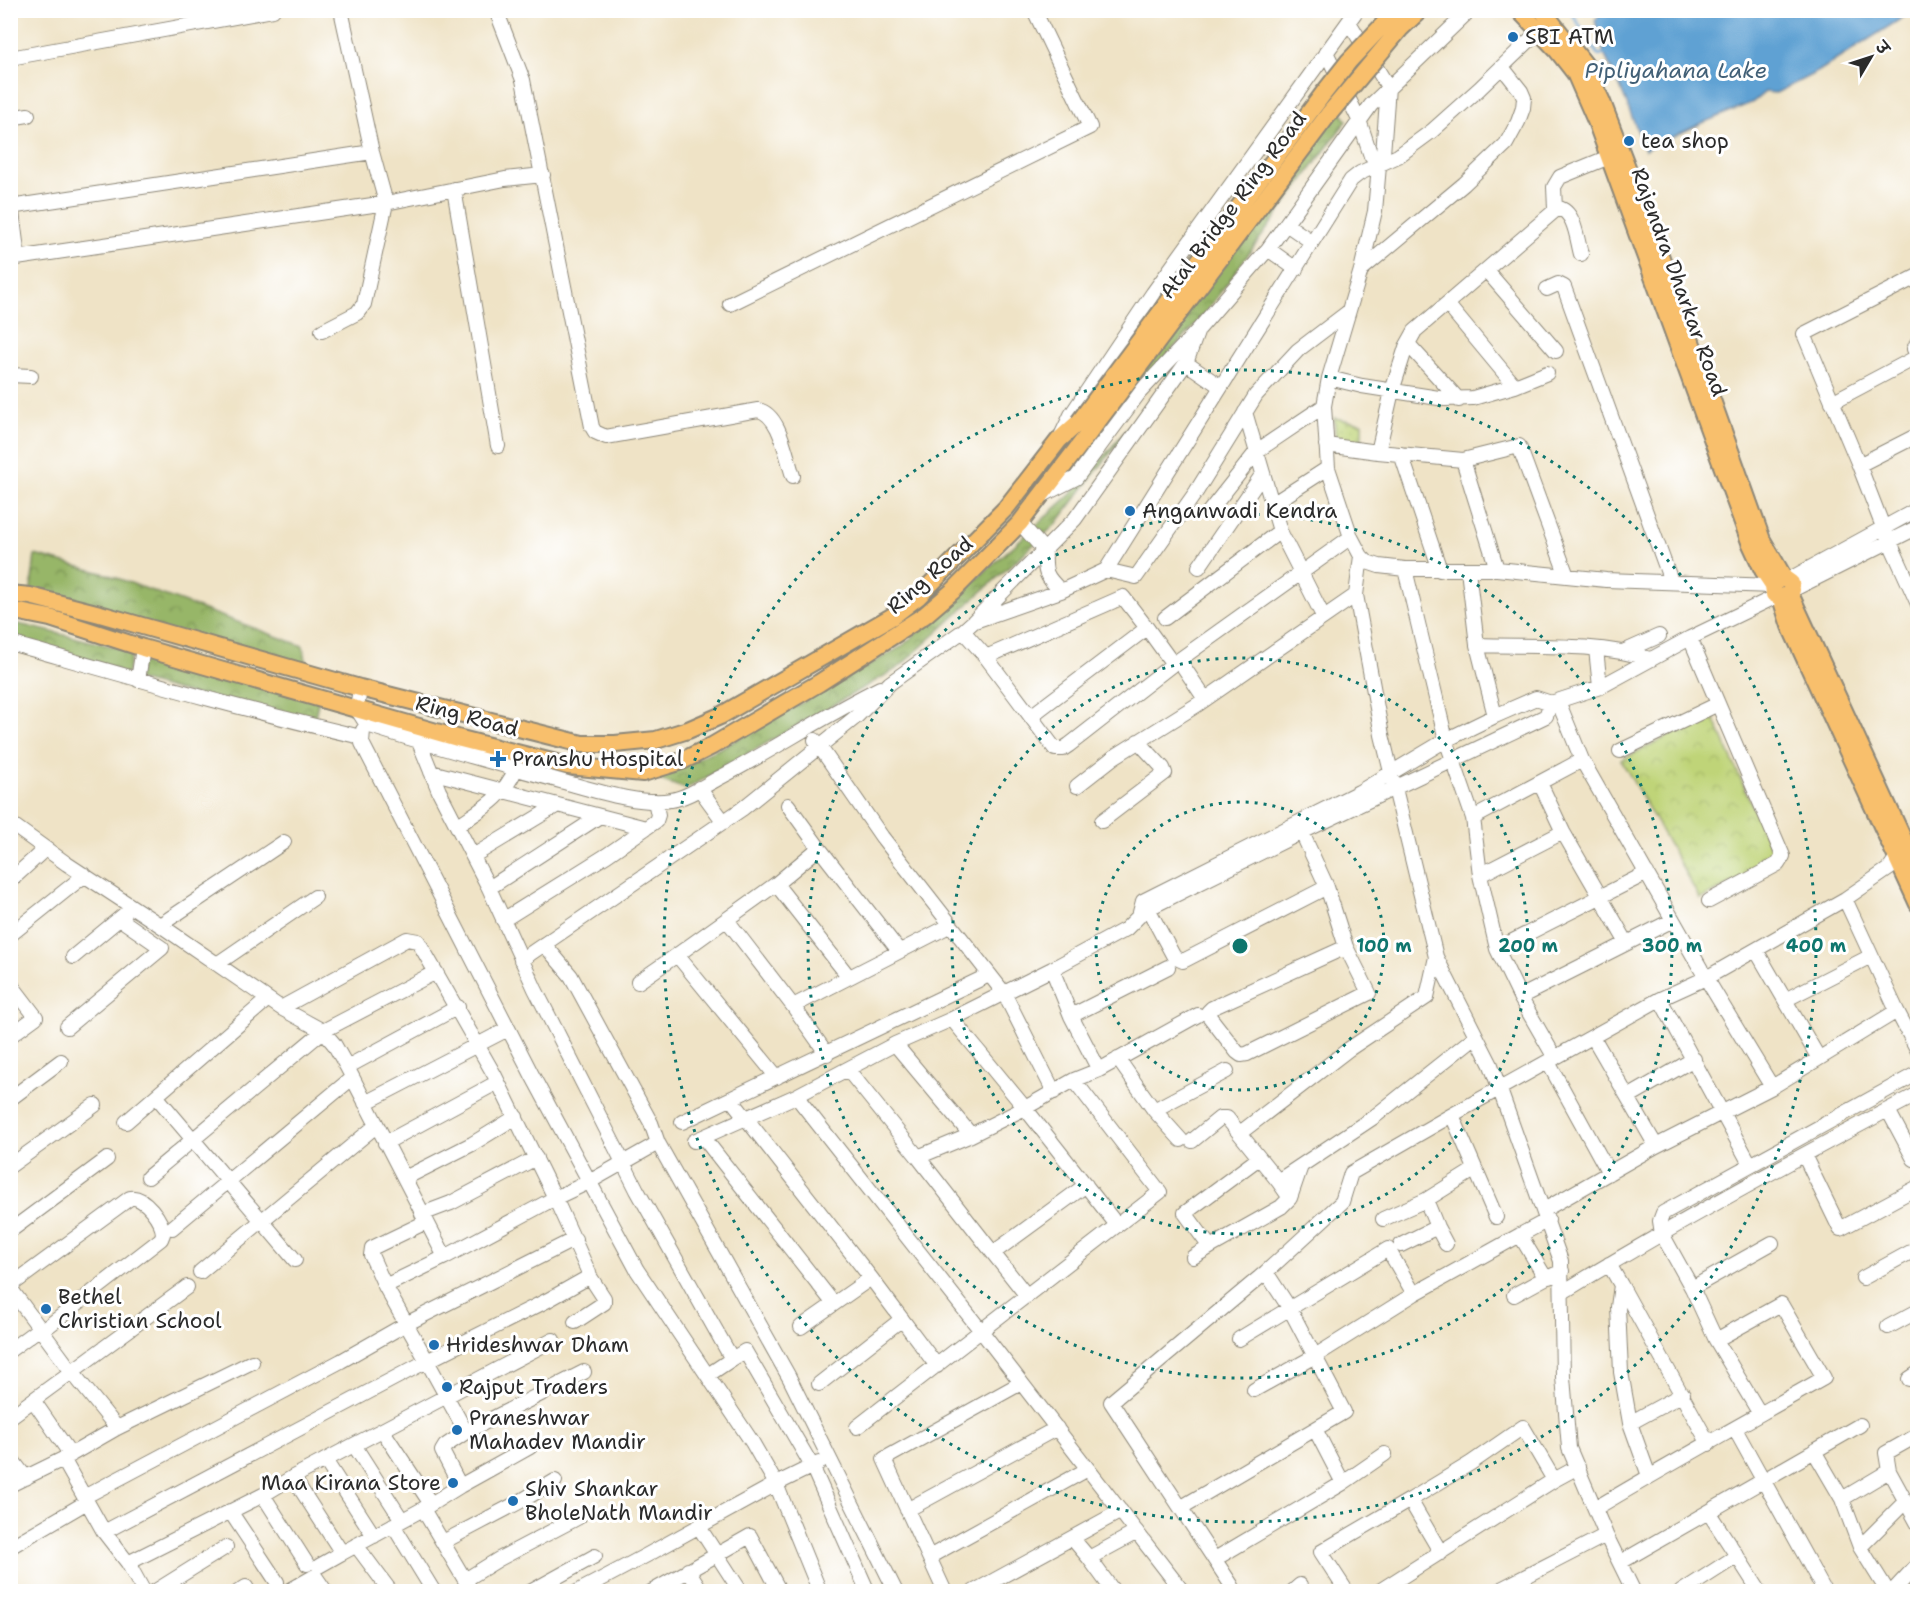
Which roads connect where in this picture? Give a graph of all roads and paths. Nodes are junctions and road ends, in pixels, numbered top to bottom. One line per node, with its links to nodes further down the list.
1 (273, 10): 12 (street)
2 (341, 10): 18 (street)
3 (496, 10): 21 (street)
4 (1034, 10): 36 (street)
5 (1397, 10): 57 (main road, Ring Road, bridge)
6 (1420, 10): 57 (main road, Atal Bridge Ring Road, bridge)
7 (1470, 10): 14 (street)
8 (1519, 10): 10 (main road, Rajendra Dharkar Road)
9 (1353, 16): 11 (street); 14 (street)
10 (1547, 18): 13 (street); 19 (main road, Rajendra Dharkar Road); 91 (main road, Rajendra Dharkar Road)
11 (1326, 52): 17 (street); 59 (street)
12 (10, 58)
13 (1502, 67): 20 (street); 32 (street)
14 (1388, 87): 17 (street); 20 (street)
15 (28, 115): 16 (street)
16 (10, 118)
17 (1359, 120): 20 (street); 26 (street)
18 (372, 152): 23 (street); 24 (street)
19 (1610, 156): 25 (street); 91 (main road, Rajendra Dharkar Road)
20 (1379, 166): 27 (street); 32 (street)
21 (543, 175): 22 (street); 69 (street)
22 (454, 189): 24 (street); 61 (street)
23 (11, 203): 30 (street)
24 (386, 203): 30 (street); 40 (street)
25 (1555, 209): 29 (street); 33 (street)
26 (1286, 224): 27 (street); 28 (street)
27 (1312, 242): 31 (street)
28 (1268, 249): 31 (street); 39 (street)
29 (1581, 254)
30 (14, 259)
31 (1296, 269): 51 (street)
32 (1361, 270): 38 (street)
33 (1486, 270): 37 (street); 43 (street)
34 (1917, 276): 54 (street)
35 (1547, 289): 90 (street)
36 (730, 304)
37 (1447, 304): 42 (street); 50 (street)
38 (1348, 312): 49 (street); 56 (street)
39 (1198, 330): 45 (street); 70 (street)
40 (322, 331)
41 (1917, 340): 44 (street)
42 (1408, 344): 52 (street); 53 (street)
43 (1556, 351)
44 (1917, 357): 54 (street)
45 (1186, 363): 51 (street); 80 (street)
46 (1547, 373): 50 (street)
47 (10, 375): 48 (street)
48 (31, 376)
49 (1329, 378): 52 (street); 55 (street)
50 (1515, 386): 53 (street)
51 (1221, 387): 85 (street)
52 (1392, 391): 53 (street); 63 (street)
53 (1459, 400)
54 (1832, 402): 66 (street)
55 (1324, 406): 60 (street); 62 (street)
56 (1245, 412): 62 (street); 85 (street)
57 (1084, 428): 59 (main road, Ring Road); 70 (main road, Ring Road)
58 (1917, 435): 66 (street)
59 (1059, 440): 113 (main road, Ring Road)
60 (1326, 445): 63 (street); 67 (street)
61 (498, 446)
62 (1257, 450): 68 (street); 73 (street)
63 (1378, 452): 64 (street)
64 (1401, 454): 65 (street); 86 (street)
65 (1463, 459): 84 (street); 89 (street)
66 (1858, 465): 75 (street)
67 (1328, 468): 71 (street); 78 (street)
68 (1262, 475): 71 (street); 82 (street)
69 (793, 476)
70 (1043, 495): 74 (main road, Ring Road)
71 (1274, 503): 77 (street)
72 (1917, 509): 75 (street)
73 (1208, 513)
74 (1020, 523): 80 (street); 131 (main road, Ring Road)
75 (1883, 527): 79 (street); 91 (street)
76 (1917, 527): 79 (street)
77 (1280, 531): 88 (street); 98 (street)
78 (1351, 537): 81 (street); 88 (street)
79 (1890, 541): 91 (street); 95 (street)
80 (1045, 551): 92 (street); 99 (street)
81 (1361, 556): 83 (street); 94 (street)
82 (1199, 567)
83 (1405, 569): 86 (street); 122 (street)
84 (1497, 569): 87 (street); 89 (street)
85 (1106, 570): 92 (street)
86 (1440, 570): 87 (street)
87 (1467, 570): 104 (street)
88 (1301, 573): 97 (street); 114 (street)
89 (1566, 576): 90 (street)
90 (1671, 581): 91 (street)
91 (1782, 588): 102 (street); 156 (main road, Rajendra Dharkar Road)
92 (1061, 591): 99 (street)
93 (10, 594): 113 (main road, Ring Road)
94 (1356, 595): 97 (street); 132 (street)
95 (1917, 604)
96 (10, 610): 105 (main road, Ring Road)
97 (1323, 616): 114 (street)
98 (1165, 618)
99 (968, 626): 108 (street); 111 (street)
100 (1147, 628): 108 (street); 119 (street); 119 (street)
101 (1659, 636): 107 (street)
102 (1690, 638): 109 (street); 116 (street)
103 (10, 643): 110 (street)
104 (1477, 645): 106 (street); 118 (street)
105 (143, 648): 110 (street); 117 (main road, Ring Road)
106 (1596, 649): 107 (street); 112 (street)
107 (1623, 652): 109 (street)
108 (986, 657): 119 (street)
109 (1650, 659): 112 (street)
110 (138, 680): 121 (street)
111 (890, 683): 120 (street); 125 (street)
112 (1600, 687): 115 (street)
113 (360, 688): 117 (street)
114 (1205, 699): 123 (street)
115 (1554, 702): 118 (street); 127 (street); 128 (street)
116 (1718, 704): 126 (street); 167 (street)
117 (357, 709): 121 (street); 131 (main road, Ring Road)
118 (1495, 716): 122 (street)
119 (1031, 717)
120 (808, 728): 125 (street); 135 (street)
121 (364, 731): 124 (street); 213 (street)
122 (1446, 740): 127 (street); 132 (street)
123 (1138, 741): 134 (street); 145 (street)
124 (419, 742): 129 (street); 130 (street)
125 (819, 746): 146 (street); 176 (street)
126 (1620, 751)
127 (1454, 760): 136 (street); 144 (street)
128 (1582, 760): 133 (street); 157 (street)
129 (516, 769): 137 (street); 139 (street)
130 (431, 772): 137 (street); 148 (street)
131 (643, 773): 139 (street)
132 (1392, 773): 136 (street); 138 (street)
133 (1540, 783): 144 (street); 151 (street)
134 (1077, 786)
135 (699, 788): 140 (street); 146 (street)
136 (1396, 788): 138 (street); 189 (street)
137 (504, 791): 142 (street); 148 (street)
138 (1361, 798): 149 (street)
139 (641, 799): 140 (street)
140 (655, 801): 150 (street)
141 (788, 805): 153 (street)
142 (556, 806): 143 (street); 155 (street)
143 (600, 816): 150 (street); 163 (street)
144 (1473, 818): 158 (street)
145 (1102, 821)
146 (724, 822): 180 (street)
147 (10, 823): 154 (street)
148 (457, 826): 155 (street)
149 (1300, 827): 162 (street); 169 (street)
150 (646, 828): 172 (street)
151 (1563, 832): 158 (street); 164 (street)
152 (284, 842): 175 (street)
153 (819, 848): 161 (street); 185 (street)
154 (45, 849): 159 (street); 160 (street)
155 (473, 856): 163 (street)
156 (1908, 862): 166 (street); 168 (main road, Rajendra Dharkar Road)
157 (1647, 873): 164 (street); 174 (street)
158 (1480, 874): 183 (street)
159 (85, 875): 170 (street); 177 (street)
160 (10, 881)
161 (776, 884): 173 (street); 196 (street)
162 (1327, 887): 169 (street); 181 (street)
163 (489, 888): 172 (street)
164 (1601, 896): 179 (street); 183 (street)
165 (315, 897): 191 (street)
166 (1845, 900): 184 (street); 187 (street)
167 (1709, 901)
168 (1917, 904)
169 (1144, 906): 193 (street)
170 (134, 907): 171 (street); 175 (street)
171 (120, 919): 182 (street); 188 (street)
172 (504, 920): 190 (street)
173 (727, 920): 186 (street); 205 (street)
174 (1673, 920): 179 (street); 197 (street)
175 (160, 924): 178 (street)
176 (951, 925): 185 (street); 195 (street)
177 (10, 935)
178 (177, 936): 182 (street); 191 (street)
179 (1627, 943): 201 (street)
180 (544, 944): 190 (street); 260 (street)
181 (1346, 947): 181 (street)
182 (162, 948): 212 (street)
183 (1497, 949): 201 (street)
184 (1756, 950): 197 (street); 204 (street)
185 (899, 951): 196 (street)
186 (677, 956): 198 (street); 232 (street)
187 (1871, 956): 204 (street); 208 (street)
188 (73, 957)
189 (1436, 957): 216 (street); 256 (street)
190 (521, 960): 268 (street)
191 (217, 964): 202 (street)
192 (1168, 967): 210 (street)
193 (1052, 969): 200 (street); 210 (street)
194 (436, 972): 206 (street); 207 (street); 214 (street)
195 (988, 975): 200 (street); 221 (street)
196 (849, 977): 205 (street)
197 (1706, 978): 203 (street); 235 (street)
198 (638, 982)
199 (12, 988): 215 (street)
200 (1004, 993): 211 (street); 237 (street)
201 (1520, 997): 225 (street)
202 (268, 999): 207 (street); 239 (street)
203 (1660, 999): 217 (street); 224 (street)
204 (1785, 1000): 222 (street)
205 (793, 1006): 221 (street)
206 (458, 1007): 218 (street); 230 (street)
207 (281, 1008): 214 (street)
208 (1897, 1011): 220 (street); 222 (street)
209 (1198, 1015): 223 (street)
210 (1071, 1016): 228 (street)
211 (952, 1019): 219 (street); 246 (street)
212 (67, 1028)
213 (508, 1029): 218 (street); 278 (street)
214 (323, 1031): 230 (street); 258 (street)
215 (10, 1036)
216 (1476, 1036): 236 (street); 271 (street)
217 (1593, 1036): 225 (street); 241 (street)
218 (478, 1044): 234 (street); 244 (street)
219 (896, 1044): 227 (street); 257 (street)
220 (1917, 1051)
221 (827, 1054): 232 (street)
222 (1818, 1058): 235 (street)
223 (1118, 1059): 228 (street); 247 (street)
224 (1694, 1059): 241 (street); 249 (street)
225 (1551, 1060): 236 (street); 273 (street)
226 (61, 1061): 242 (street)
227 (848, 1070): 240 (street); 263 (street)
228 (1099, 1070): 233 (street)
229 (1227, 1071): 247 (street)
230 (350, 1072): 244 (street); 276 (street)
231 (1917, 1073): 269 (street)
232 (777, 1077): 243 (street)
233 (1074, 1080): 237 (street); 289 (street)
234 (498, 1082): 251 (street); 259 (street)
235 (1772, 1087): 249 (street)
236 (1499, 1089): 250 (street); 284 (street)
237 (1054, 1092): 246 (street)
238 (1917, 1094): 248 (street)
239 (156, 1096): 253 (street); 258 (street)
240 (796, 1096): 252 (street); 331 (street)
241 (1628, 1097): 261 (street)
242 (10, 1099)
243 (731, 1099): 252 (street); 254 (street)
244 (365, 1103): 255 (street)
245 (95, 1105): 270 (street)
246 (1025, 1108): 257 (street); 279 (street)
247 (1155, 1110): 256 (street)
248 (1888, 1110): 262 (street); 267 (street)
249 (1724, 1113): 261 (street); 269 (street)
250 (1452, 1114): 272 (street); 308 (street)
251 (516, 1118): 264 (street); 275 (street)
252 (745, 1118): 311 (street); 322 (street)
253 (126, 1122)
254 (682, 1122)
255 (376, 1125): 259 (street); 288 (street)
256 (1240, 1133): 265 (street)
257 (972, 1135): 263 (street)
258 (193, 1139): 274 (street); 276 (street)
259 (385, 1143): 275 (street)
260 (658, 1143): 268 (street); 332 (street)
261 (1656, 1146): 273 (street)
262 (1804, 1155): 280 (street); 293 (street)
263 (918, 1157): 301 (street)
264 (536, 1158): 281 (street); 286 (street)
265 (1258, 1158): 277 (street); 299 (street)
266 (107, 1159): 292 (street)
267 (1914, 1159)
268 (623, 1162): 278 (street); 339 (street)
269 (1750, 1164): 293 (street)
270 (10, 1166)
271 (1301, 1166): 277 (street); 282 (street)
272 (1474, 1170): 283 (street); 285 (street)
273 (1609, 1173): 284 (street)
274 (148, 1177)
275 (405, 1178): 286 (street)
276 (228, 1181): 288 (street); 291 (street)
277 (1278, 1181): 282 (street)
278 (589, 1182): 281 (street); 345 (street)
279 (1086, 1185): 289 (street); 301 (street)
280 (1917, 1187)
281 (555, 1198): 295 (street); 302 (street)
282 (1290, 1198): 299 (street)
283 (1426, 1200): 287 (street); 290 (street)
284 (1546, 1215): 294 (street); 306 (street)
285 (1496, 1217)
286 (424, 1218): 302 (street); 314 (street)
287 (1383, 1219)
288 (261, 1221): 304 (street); 307 (street)
289 (1117, 1225): 321 (street)
290 (1437, 1227): 297 (street); 298 (street)
291 (172, 1228)
292 (10, 1232)
293 (1662, 1234): 305 (street); 317 (street)
294 (1520, 1235): 310 (street); 319 (street)
295 (575, 1239): 309 (street); 327 (street)
296 (1772, 1243): 317 (street)
297 (1446, 1244)
298 (1401, 1245)
299 (1210, 1247): 303 (street)
300 (1917, 1248): 312 (street)
301 (993, 1253): 321 (street)
302 (445, 1257): 314 (street)
303 (1193, 1257)
304 (295, 1260)
305 (1609, 1264): 313 (street); 318 (street)
306 (1562, 1271): 310 (street); 318 (street)
307 (200, 1272)
308 (1266, 1272): 323 (street); 393 (street)
309 (589, 1275): 326 (street); 340 (street)
310 (1546, 1277): 320 (street)
311 (871, 1278): 322 (street); 325 (street)
312 (1863, 1278)
313 (1621, 1285): 349 (street); 354 (street)
314 (385, 1286): 327 (street)
315 (10, 1287): 330 (street); 330 (street)
316 (187, 1287): 343 (street)
317 (1692, 1288): 335 (street)
318 (1563, 1292): 374 (street)
319 (1414, 1294): 323 (street); 338 (street)
320 (1514, 1295)
321 (1027, 1296): 331 (street)
322 (834, 1304): 328 (street)
323 (1290, 1309): 333 (street); 338 (street)
324 (1917, 1311): 329 (street)
325 (902, 1319): 342 (street); 347 (street)
326 (575, 1322)
327 (406, 1324): 340 (street); 388 (street)
328 (801, 1327)
329 (1888, 1327)
330 (41, 1329): 336 (street); 343 (street)
331 (982, 1332): 342 (street); 346 (street)
332 (766, 1335): 337 (street); 371 (street)
333 (1239, 1339)
334 (554, 1340): 350 (street)
335 (1716, 1340): 352 (street); 352 (street)
336 (10, 1350)
337 (745, 1352): 339 (street); 373 (street)
338 (1315, 1356): 348 (street); 359 (street)
339 (732, 1359): 345 (street)
340 (427, 1361): 350 (street); 403 (street)
341 (252, 1362): 357 (street)
342 (937, 1366): 356 (street)
343 (72, 1372): 351 (street); 357 (street)
344 (584, 1372): 362 (street)
345 (708, 1375): 384 (street)
346 (1021, 1383): 358 (street); 395 (street)
347 (819, 1384)
348 (1254, 1390)
349 (1683, 1394): 354 (street); 364 (street)
350 (445, 1397): 361 (street); 362 (street)
351 (33, 1400): 353 (street); 369 (street)
352 (1760, 1414): 360 (street)
353 (10, 1417)
354 (1630, 1423): 377 (street)
355 (1860, 1425): 367 (street)
356 (857, 1427)
357 (117, 1428): 369 (street)
358 (1057, 1428): 375 (street); 395 (street)
359 (1315, 1429): 383 (street); 393 (street)
360 (1735, 1429): 364 (street); 381 (street)
361 (383, 1431): 365 (street); 392 (street)
362 (466, 1432): 386 (street)
363 (1917, 1435): 376 (street)
364 (1709, 1444): 377 (street)
365 (354, 1445): 372 (street); 400 (street)
366 (530, 1447): 386 (street)
367 (1814, 1451): 381 (street); 389 (street)
368 (1385, 1454): 383 (street)
369 (67, 1457): 379 (street); 388 (street)
370 (10, 1458): 379 (street)
371 (830, 1459): 373 (street); 445 (street)
372 (325, 1460): 378 (street); 406 (street)
373 (812, 1466): 384 (street); 444 (street)
374 (1578, 1467): 380 (street); 394 (street)
375 (1088, 1469): 397 (street); 418 (street)
376 (1889, 1471): 389 (street); 391 (street)
377 (1649, 1476): 394 (street)
378 (293, 1477): 387 (street); 413 (street)
379 (26, 1478): 385 (street)
380 (1554, 1479): 390 (street); 414 (street)
381 (1764, 1479): 398 (street); 454 (street)
382 (555, 1481): 408 (street)
383 (1343, 1483): 420 (street)
384 (776, 1484): 402 (street); 443 (street)
385 (10, 1485)
386 (460, 1486): 392 (street)
387 (263, 1495): 396 (street); 413 (street)
388 (86, 1499): 403 (street); 410 (street)
389 (1842, 1499): 412 (street)
390 (1410, 1500): 414 (street); 450 (street)
391 (1911, 1504): 401 (street); 412 (street)
392 (427, 1506): 400 (street); 408 (street)
393 (1182, 1507): 420 (street)
394 (1596, 1508): 405 (street)
395 (908, 1510): 418 (street)
396 (230, 1511): 421 (street); 427 (street)
397 (1121, 1511): 404 (street); 407 (street)
398 (1709, 1513): 417 (street); 422 (street)
399 (579, 1517): 425 (street)
400 (397, 1523): 406 (street); 438 (street)
401 (1917, 1524)
402 (699, 1527): 415 (street); 429 (street)
403 (104, 1532): 421 (street)
404 (1137, 1532): 419 (street); 449 (street)
405 (1606, 1535): 422 (street); 430 (street)
406 (374, 1536): 409 (street)
407 (1072, 1538): 419 (street); 447 (street)
408 (443, 1542): 425 (street)
409 (356, 1545): 413 (street); 437 (street)
410 (10, 1547)
411 (226, 1547): 433 (street)
412 (1860, 1547): 455 (street)
413 (342, 1552)
414 (1441, 1552): 451 (street)
415 (716, 1554): 424 (street); 441 (street); 442 (street)
416 (595, 1556): 439 (street)
417 (1737, 1556): 452 (street); 453 (street)
418 (929, 1557): 446 (street)
419 (1089, 1558): 448 (street)
420 (1215, 1559): 426 (street)
421 (128, 1563): 432 (street)
422 (1621, 1563): 431 (street)
423 (1917, 1564): 455 (street)
424 (688, 1570): 428 (street); 440 (street)
425 (469, 1586)
426 (1232, 1586)
427 (282, 1587): 436 (street)
428 (657, 1590)
429 (578, 1591)
430 (1500, 1591)
431 (1633, 1591)
432 (144, 1592)
433 (154, 1592)
434 (238, 1592): 435 (street)
435 (249, 1592)
436 (326, 1592)
437 (391, 1592)
438 (434, 1592)
439 (530, 1592)
440 (702, 1592)
441 (741, 1592)
442 (780, 1592)
443 (820, 1592)
444 (868, 1592)
445 (896, 1592)
446 (945, 1592)
447 (974, 1592)
448 (1114, 1592)
449 (1183, 1592)
450 (1347, 1592)
451 (1378, 1592)
452 (1681, 1592)
453 (1760, 1592)
454 (1825, 1592)
455 (1890, 1592)

